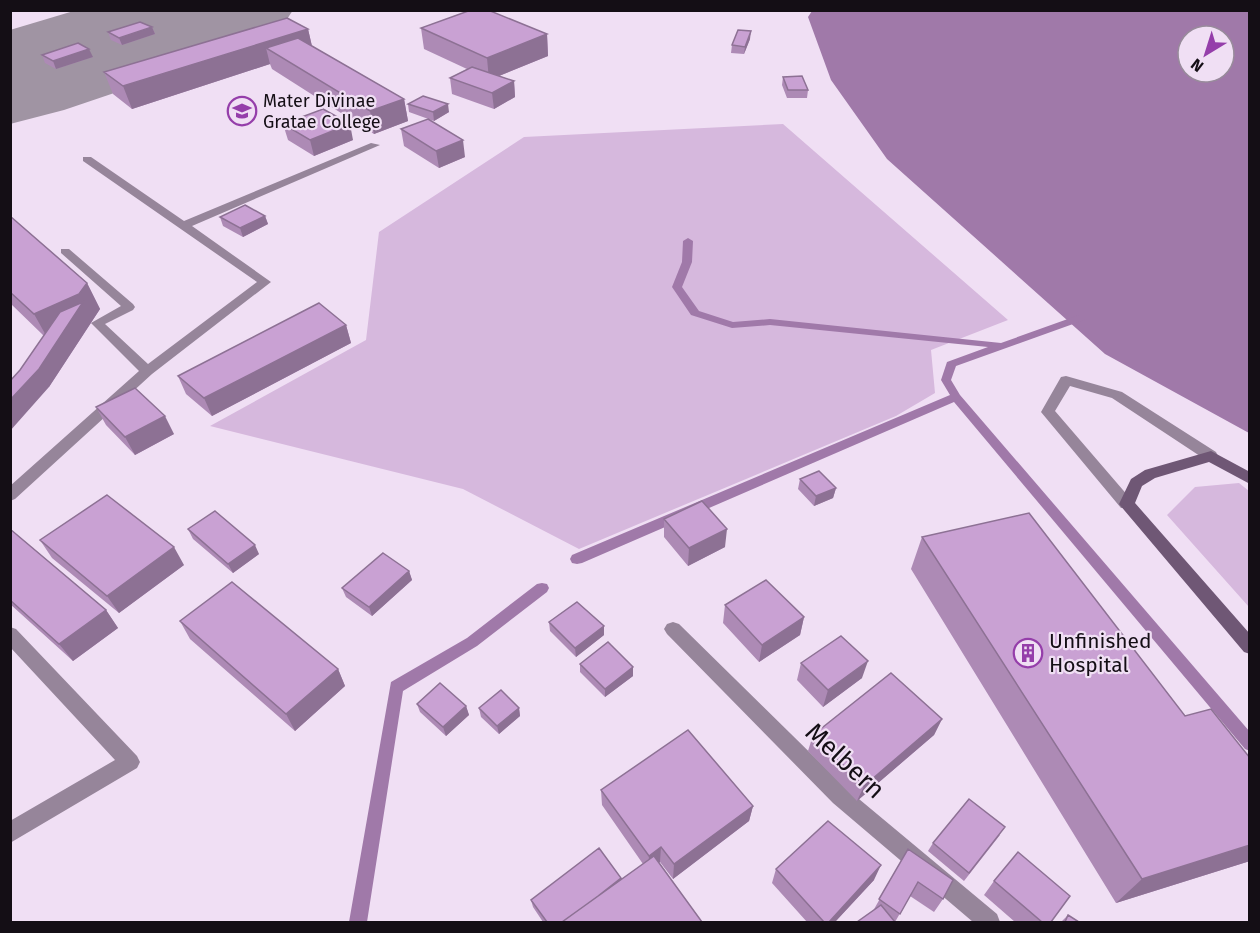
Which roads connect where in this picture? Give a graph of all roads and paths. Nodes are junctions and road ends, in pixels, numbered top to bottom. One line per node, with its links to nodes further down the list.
1 (375, 145): 3 (street)
2 (87, 159): 3 (street)
3 (182, 226): 5 (street)
4 (65, 251): 5 (street)
5 (147, 371): 8 (street)
6 (1211, 456): 7 (street); 9 (street); 9 (street)
7 (1250, 479)
8 (10, 495)
9 (1127, 504): 12 (street)
10 (673, 629): 14 (street, Melbern)
11 (10, 634): 13 (street)
12 (1250, 647)
13 (10, 833)
14 (989, 922)

